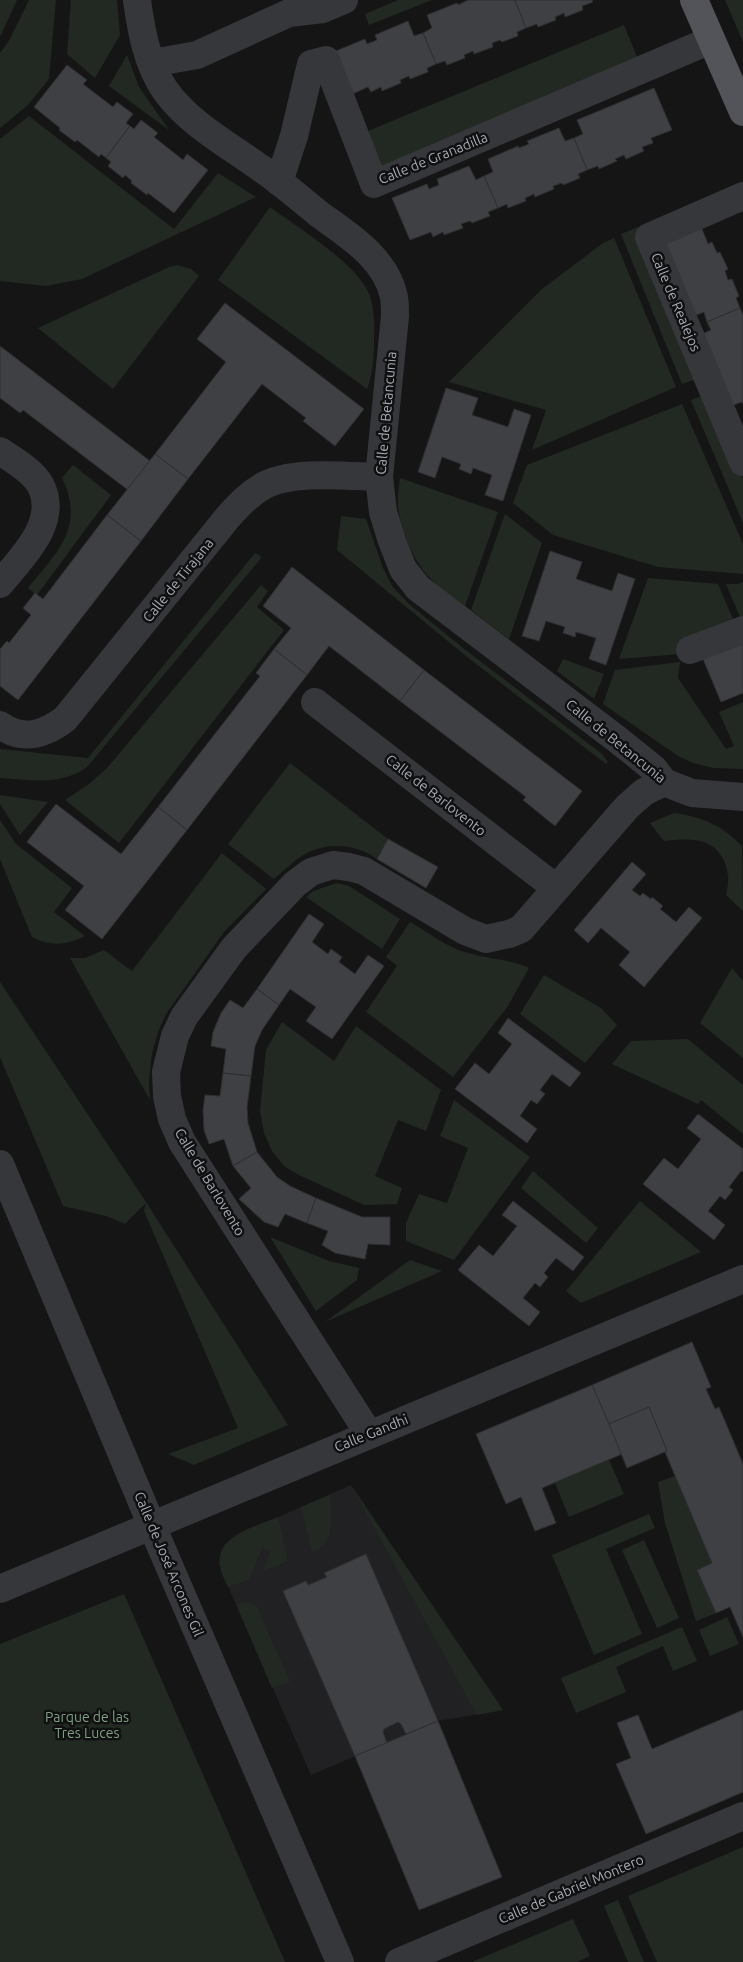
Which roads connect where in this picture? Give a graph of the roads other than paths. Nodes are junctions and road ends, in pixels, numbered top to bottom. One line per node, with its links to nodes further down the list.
1 (137, 0): 5 (street, Calle de Betancunia)
2 (344, 0): 5 (street)
3 (694, 0): 4 (main road)
4 (711, 40): 6 (main road); 7 (street, Calle de Granadilla)
5 (152, 63): 7 (street, Calle de Betancunia)
6 (743, 112)
7 (279, 182): 11 (street, Calle de Betancunia)
8 (743, 196): 10 (street, Calle de Realejos)
9 (0, 451): 12 (street)
10 (743, 462)
11 (379, 477): 16 (street, Calle de Tirajana); 17 (street, Calle de Betancunia)
12 (0, 584)
13 (743, 630): 14 (street)
14 (690, 650)
15 (315, 702): 19 (street, Calle de Barlovento)
16 (2, 727)
17 (664, 782): 18 (street, Calle de Betancunia); 19 (street, Calle de Barlovento)
18 (743, 797)
19 (556, 888): 22 (street, Calle de Barlovento)
20 (0, 1164): 23 (street, Calle de José Arcones Gil)
21 (743, 1279): 22 (street, Calle Gandhi)
22 (369, 1434): 23 (street, Calle Gandhi)
23 (152, 1526): 24 (street, Calle Gandhi); 26 (street, Calle de José Arcones Gil)
24 (0, 1589)
25 (743, 1816): 27 (street, Calle de Gabriel Montero)
26 (340, 1962)
27 (399, 1962)

